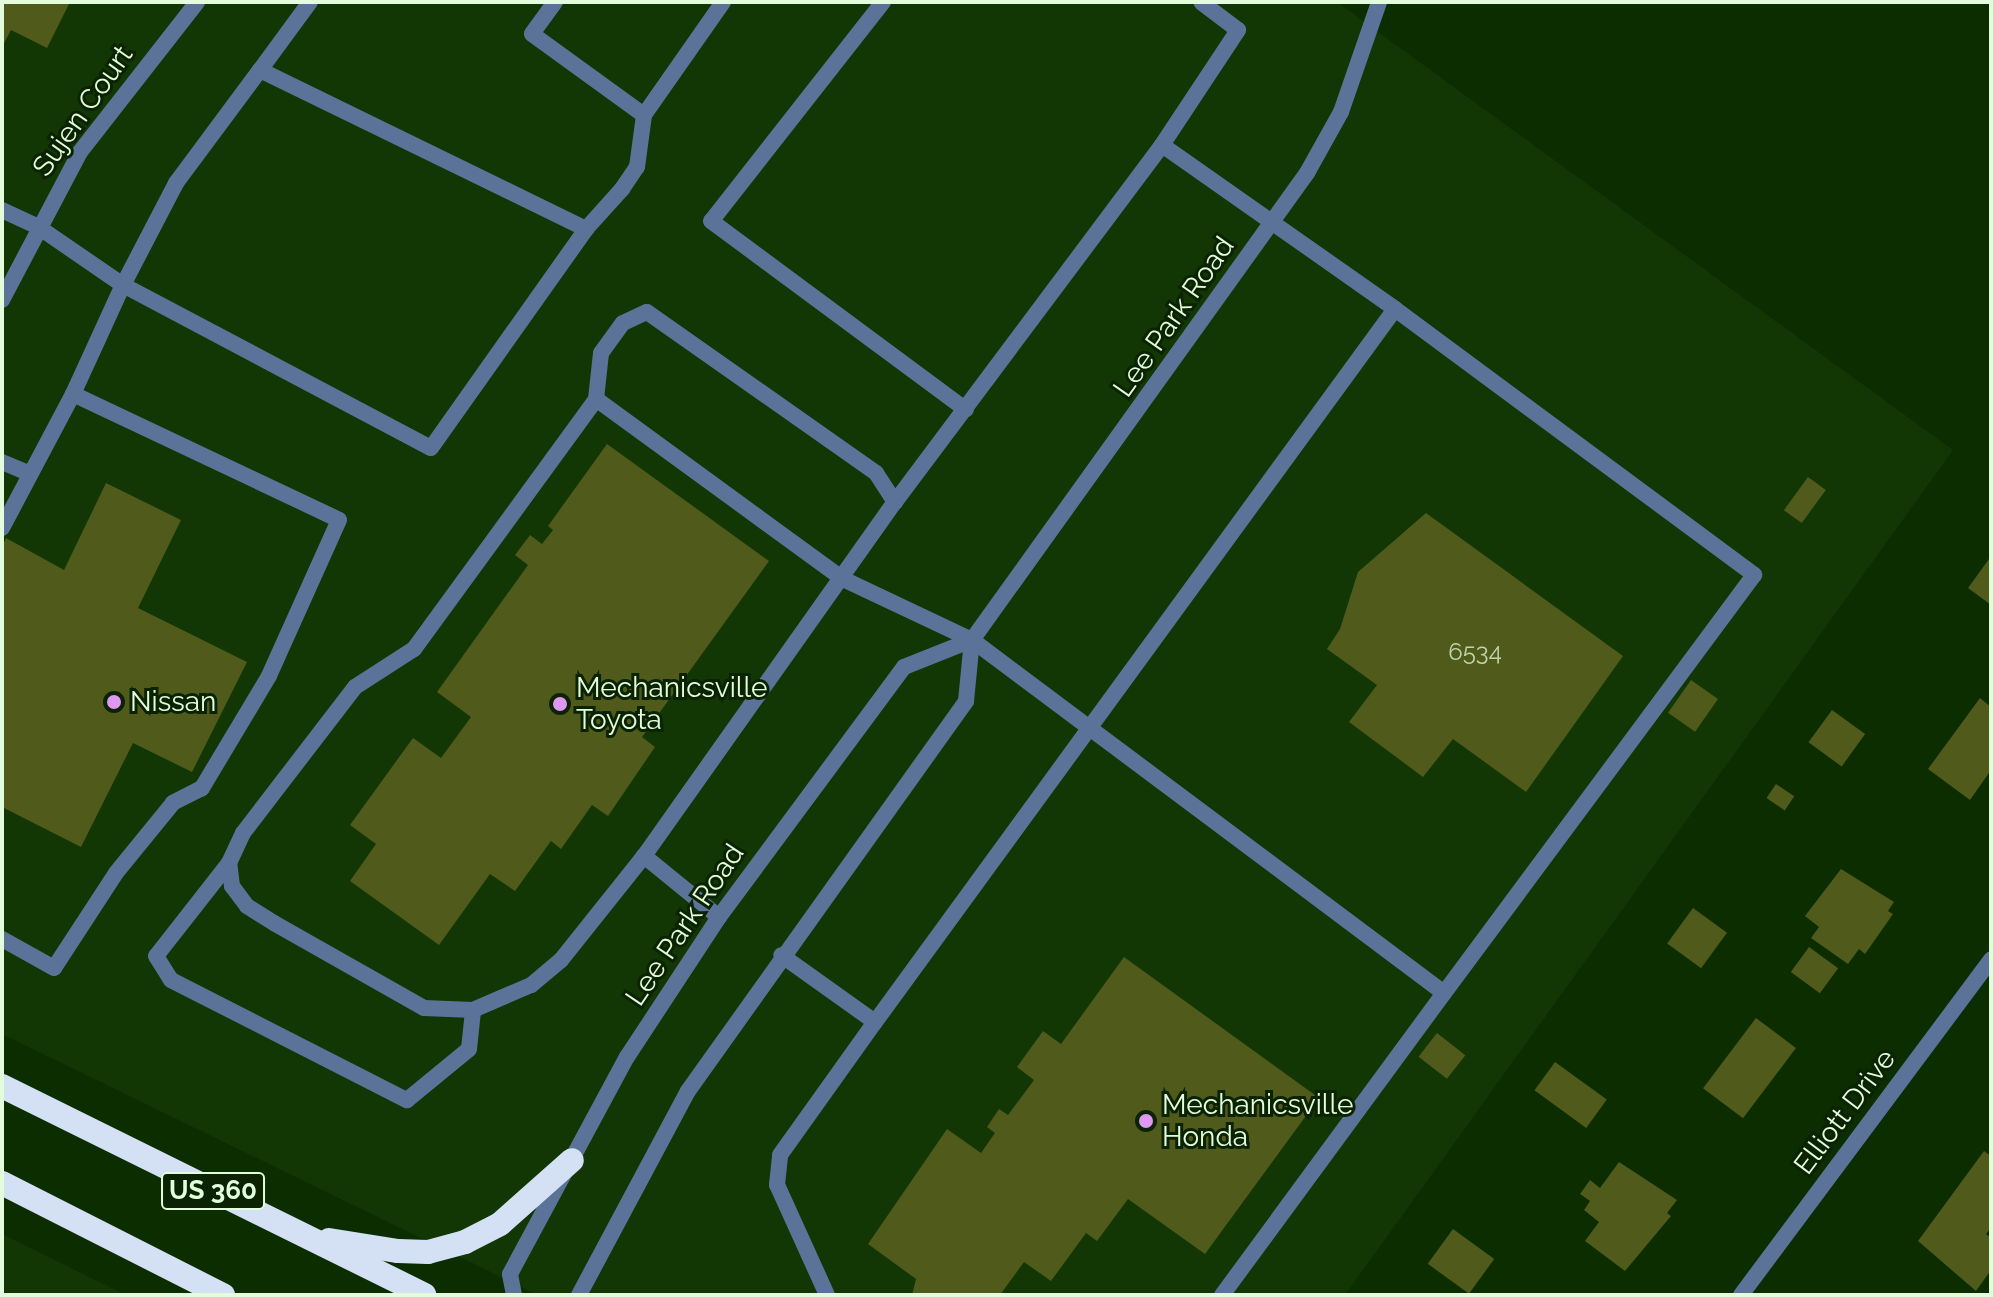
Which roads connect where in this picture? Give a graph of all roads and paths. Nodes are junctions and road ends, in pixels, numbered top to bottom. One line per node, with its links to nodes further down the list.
1 (197, 2): 13 (street, Sujen Court)
2 (310, 2): 8 (street)
3 (555, 2): 9 (street)
4 (723, 2): 9 (street)
5 (883, 2): 20 (street)
6 (1201, 2): 10 (street)
7 (1379, 2): 12 (street, Lee Park Road)
8 (260, 70): 14 (street); 15 (street)
9 (644, 115): 14 (street)
10 (1162, 145): 12 (street); 20 (street)
11 (2, 210): 13 (street)
12 (1273, 221): 17 (street); 26 (street, Lee Park Road)
13 (37, 226): 15 (street); 16 (street, Sujen Court)
14 (586, 229): 15 (street)
15 (123, 285): 18 (street)
16 (2, 300)
17 (1395, 309): 27 (street); 34 (street)
18 (73, 394): 22 (street); 31 (street)
19 (596, 399): 23 (street); 25 (street); 29 (street)
20 (966, 410): 23 (street)
21 (2, 462): 22 (street)
22 (30, 474): 24 (street)
23 (895, 502): 25 (street)
24 (2, 528)
25 (843, 579): 26 (street); 28 (street)
26 (972, 640): 27 (street); 30 (street, Lee Park Road); 32 (street)
27 (1089, 728): 34 (street); 36 (street)
28 (644, 856): 30 (street); 35 (street)
29 (229, 863): 35 (street); 35 (street)
30 (719, 917): 38 (street, Lee Park Road)
31 (2, 939)
32 (781, 955): 36 (street); 44 (street)
33 (1991, 959): 47 (street, Elliott Drive)
34 (1444, 993): 46 (street)
35 (473, 1010)
36 (875, 1022): 45 (street)
37 (2, 1086): 40 (highway, US 360)
38 (572, 1160): 40 (highway); 43 (street, Lee Park Road)
39 (2, 1183): 41 (highway)
40 (303, 1235): 42 (highway, US 360)
41 (221, 1295)
42 (424, 1295)
43 (514, 1295)
44 (579, 1295)
45 (827, 1295)
46 (1222, 1295)
47 (1741, 1295)

